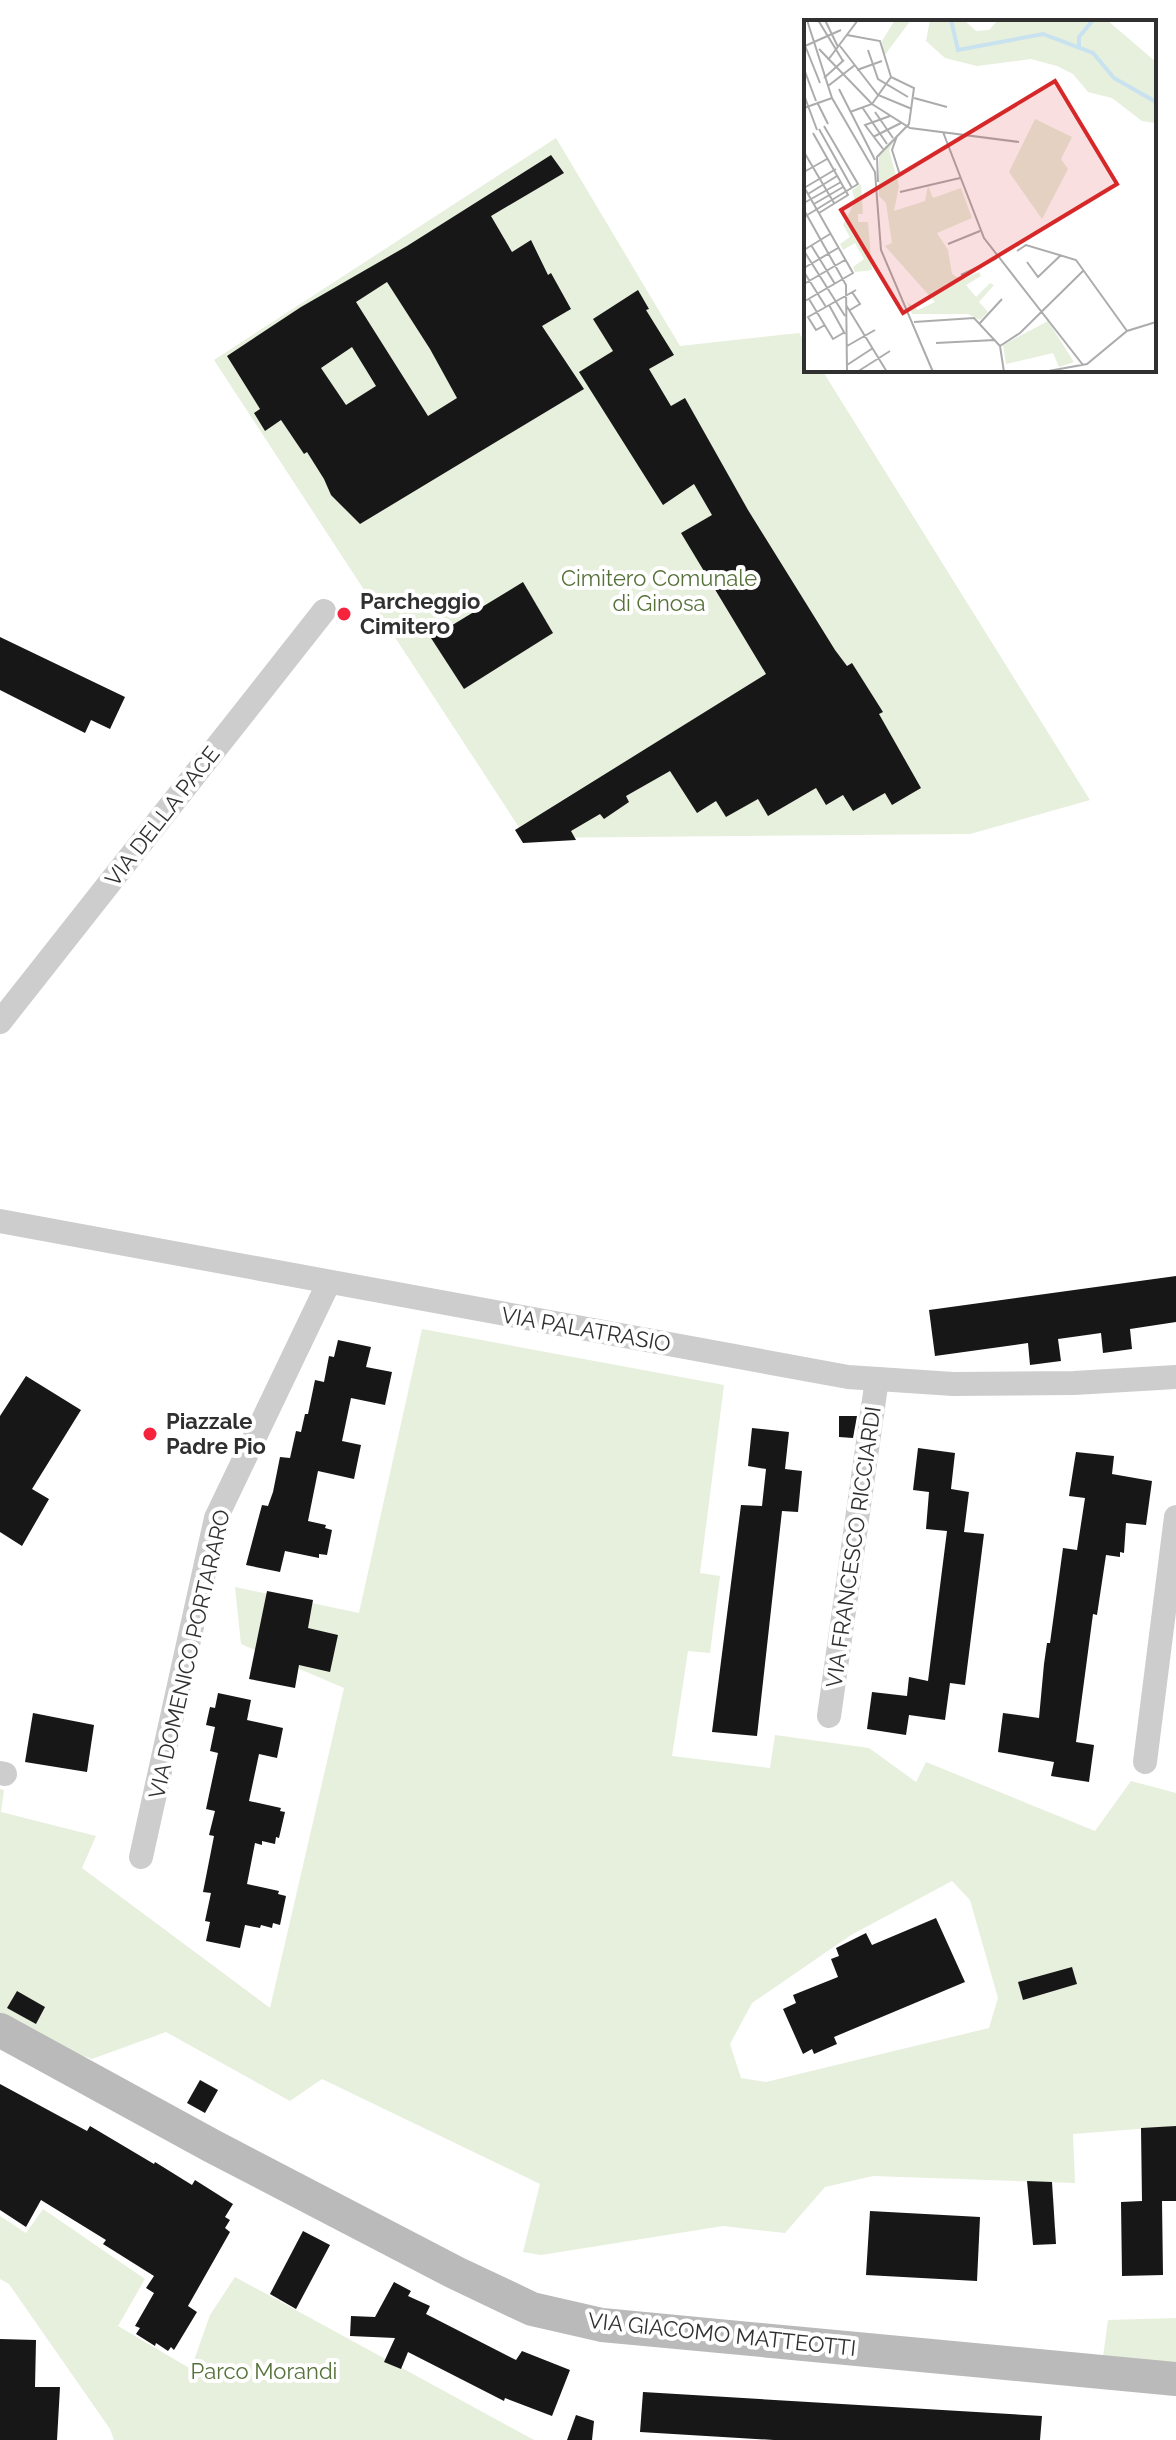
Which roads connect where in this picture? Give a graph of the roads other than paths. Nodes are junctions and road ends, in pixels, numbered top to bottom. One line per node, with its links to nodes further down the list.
1 (324, 611): 2 (street, VIA DELLA PACE)
2 (0, 1022)
3 (0, 1221): 4 (street, VIA PALATRASIO)
4 (329, 1282): 6 (street, VIA PALATRASIO); 10 (street, VIA DOMENICO PORTARARO)
5 (1176, 1377): 6 (street, VIA PALATRASIO)
6 (877, 1379): 8 (street, VIA FRANCESCO RICCIARDI)
7 (1176, 1517): 9 (street)
8 (829, 1716)
9 (1145, 1762)
10 (141, 1857)
11 (0, 2030): 12 (street, VIA GIACOMO MATTEOTTI)
12 (1176, 2379)

